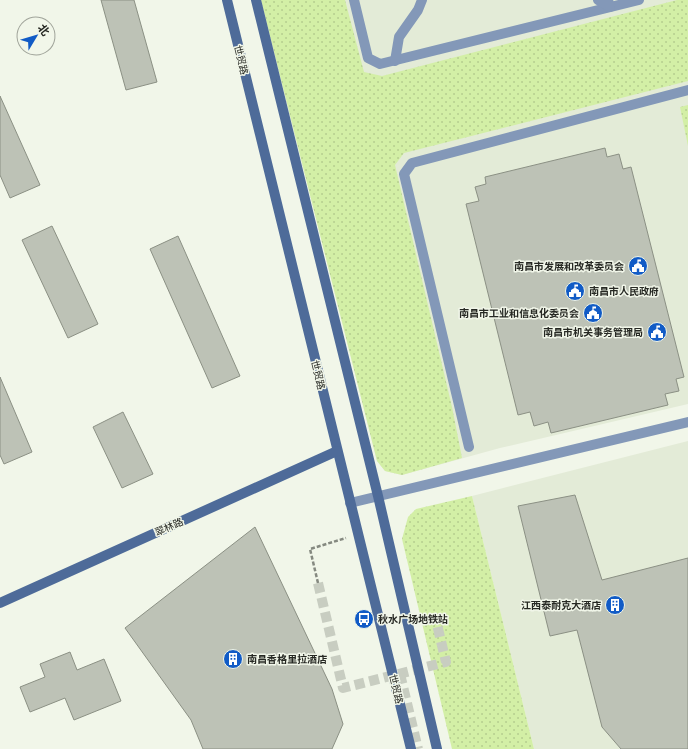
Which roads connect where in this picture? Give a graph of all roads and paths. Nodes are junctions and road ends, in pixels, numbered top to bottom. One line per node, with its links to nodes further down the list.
1 (227, 0): 12 (main road, 世贸路)
2 (256, 0): 13 (main road)
3 (354, 0): 8 (street)
4 (422, 0): 8 (street)
5 (598, 0): 7 (street)
6 (639, 0): 7 (street)
7 (609, 4): 8 (street)
8 (395, 61)
9 (688, 90): 11 (street)
10 (688, 422): 13 (street)
11 (468, 446)
12 (337, 450): 14 (main road, 世贸路); 17 (main road, 翠林路)
13 (378, 496): 14 (street); 19 (main road)
14 (350, 503): 18 (main road, 世贸路)
15 (346, 538): 16 (path)
16 (318, 583)
17 (0, 603)
18 (411, 749)
19 (436, 749)

